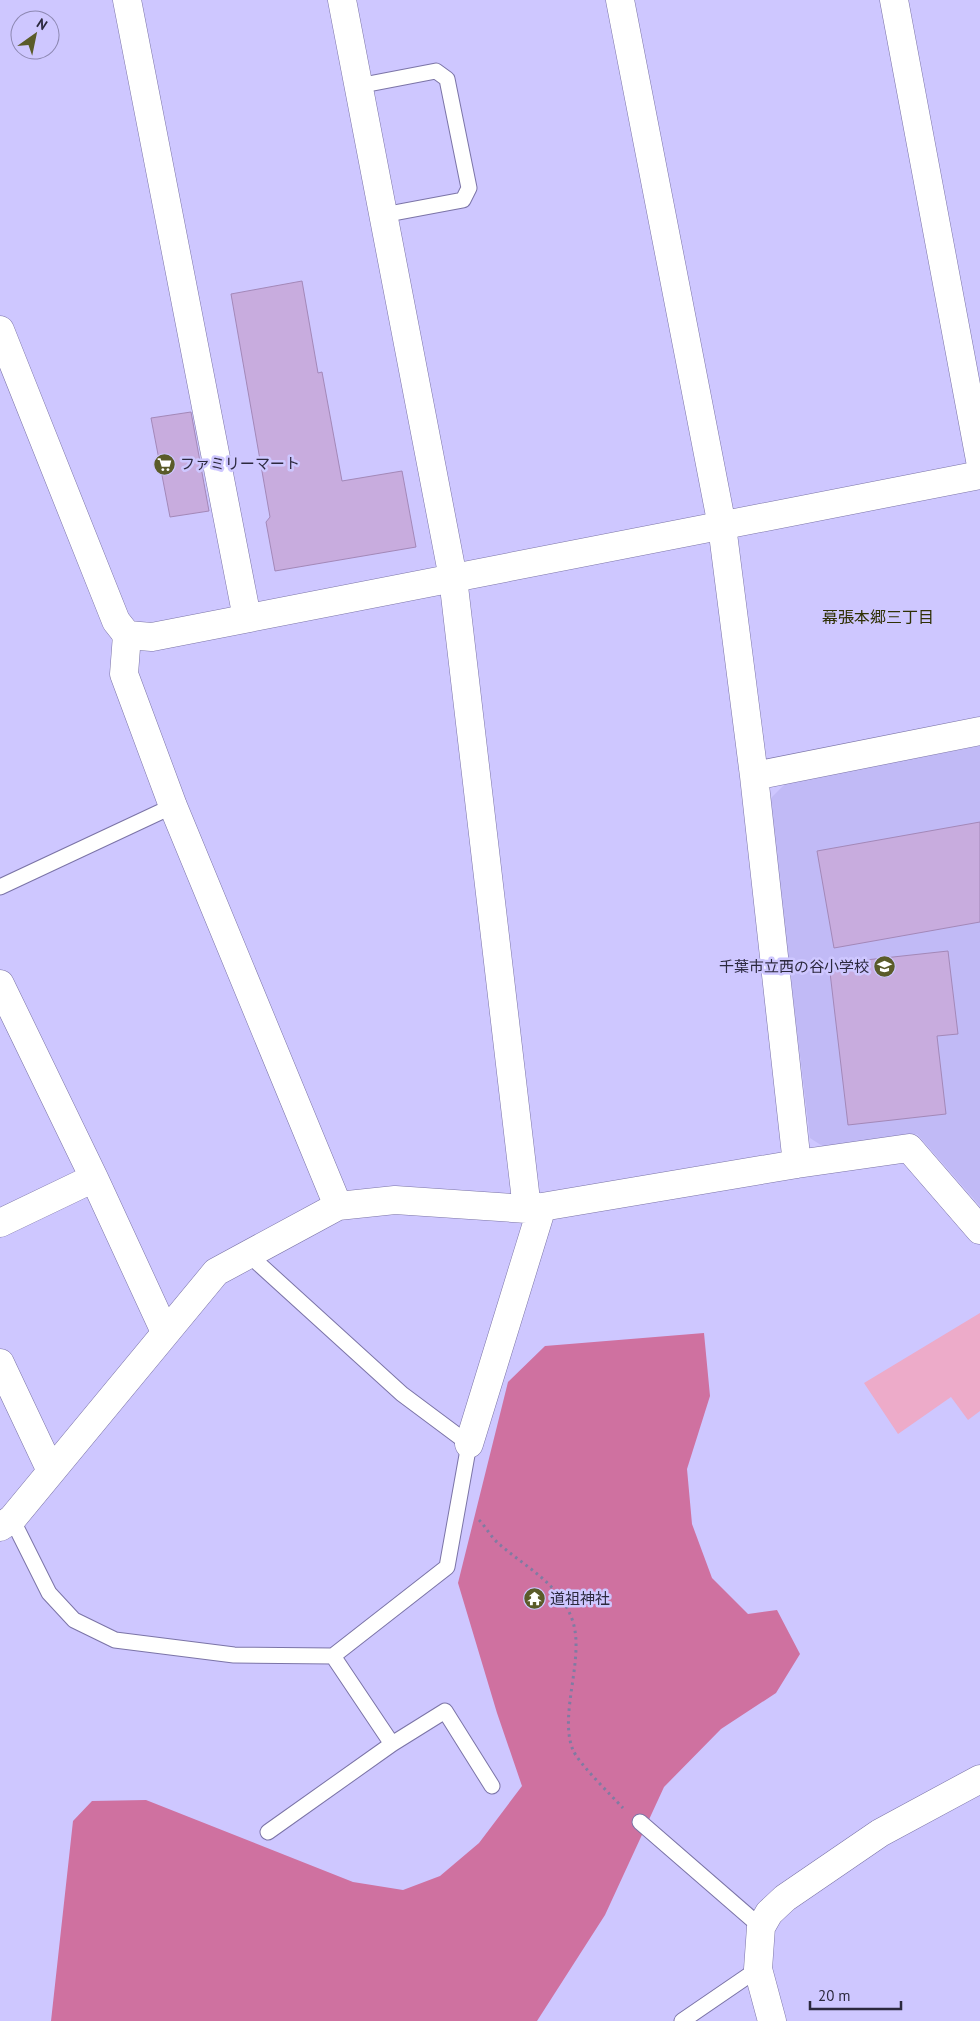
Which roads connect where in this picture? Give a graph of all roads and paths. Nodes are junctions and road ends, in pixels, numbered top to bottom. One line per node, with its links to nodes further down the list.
1 (127, 0): 13 (street)
2 (342, 0): 5 (street)
3 (620, 0): 11 (street)
4 (894, 0): 9 (street)
5 (358, 86): 6 (street); 6 (lane)
6 (383, 215): 12 (street)
7 (0, 330): 8 (street)
8 (7, 368): 14 (street)
9 (980, 460)
10 (980, 475): 11 (street)
11 (722, 526): 12 (street); 16 (street)
12 (453, 578): 13 (street); 23 (street)
13 (247, 618): 14 (street)
14 (127, 635): 17 (street)
15 (980, 730): 16 (street)
16 (754, 776): 20 (street)
17 (173, 806): 18 (lane); 22 (street)
18 (0, 887)
19 (0, 984): 21 (street)
20 (797, 1164): 23 (street); 25 (street)
21 (94, 1178): 24 (street); 27 (street)
22 (338, 1206): 23 (street); 26 (street)
23 (534, 1208): 29 (street)
24 (0, 1223)
25 (980, 1230)
26 (248, 1254): 27 (street); 29 (lane)
27 (165, 1332): 30 (street)
28 (0, 1363): 30 (street)
29 (469, 1444): 31 (lane)
30 (51, 1471): 32 (street)
31 (459, 1501): 33 (lane); 37 (path)
32 (6, 1523): 33 (lane)
33 (333, 1656): 34 (lane)
34 (392, 1744): 36 (lane); 38 (lane)
35 (980, 1779): 39 (street)
36 (492, 1786)
37 (640, 1822): 39 (lane)
38 (268, 1832)
39 (761, 1927): 40 (street)
40 (758, 1969): 41 (lane); 42 (street)
41 (682, 2021)
42 (772, 2021)

